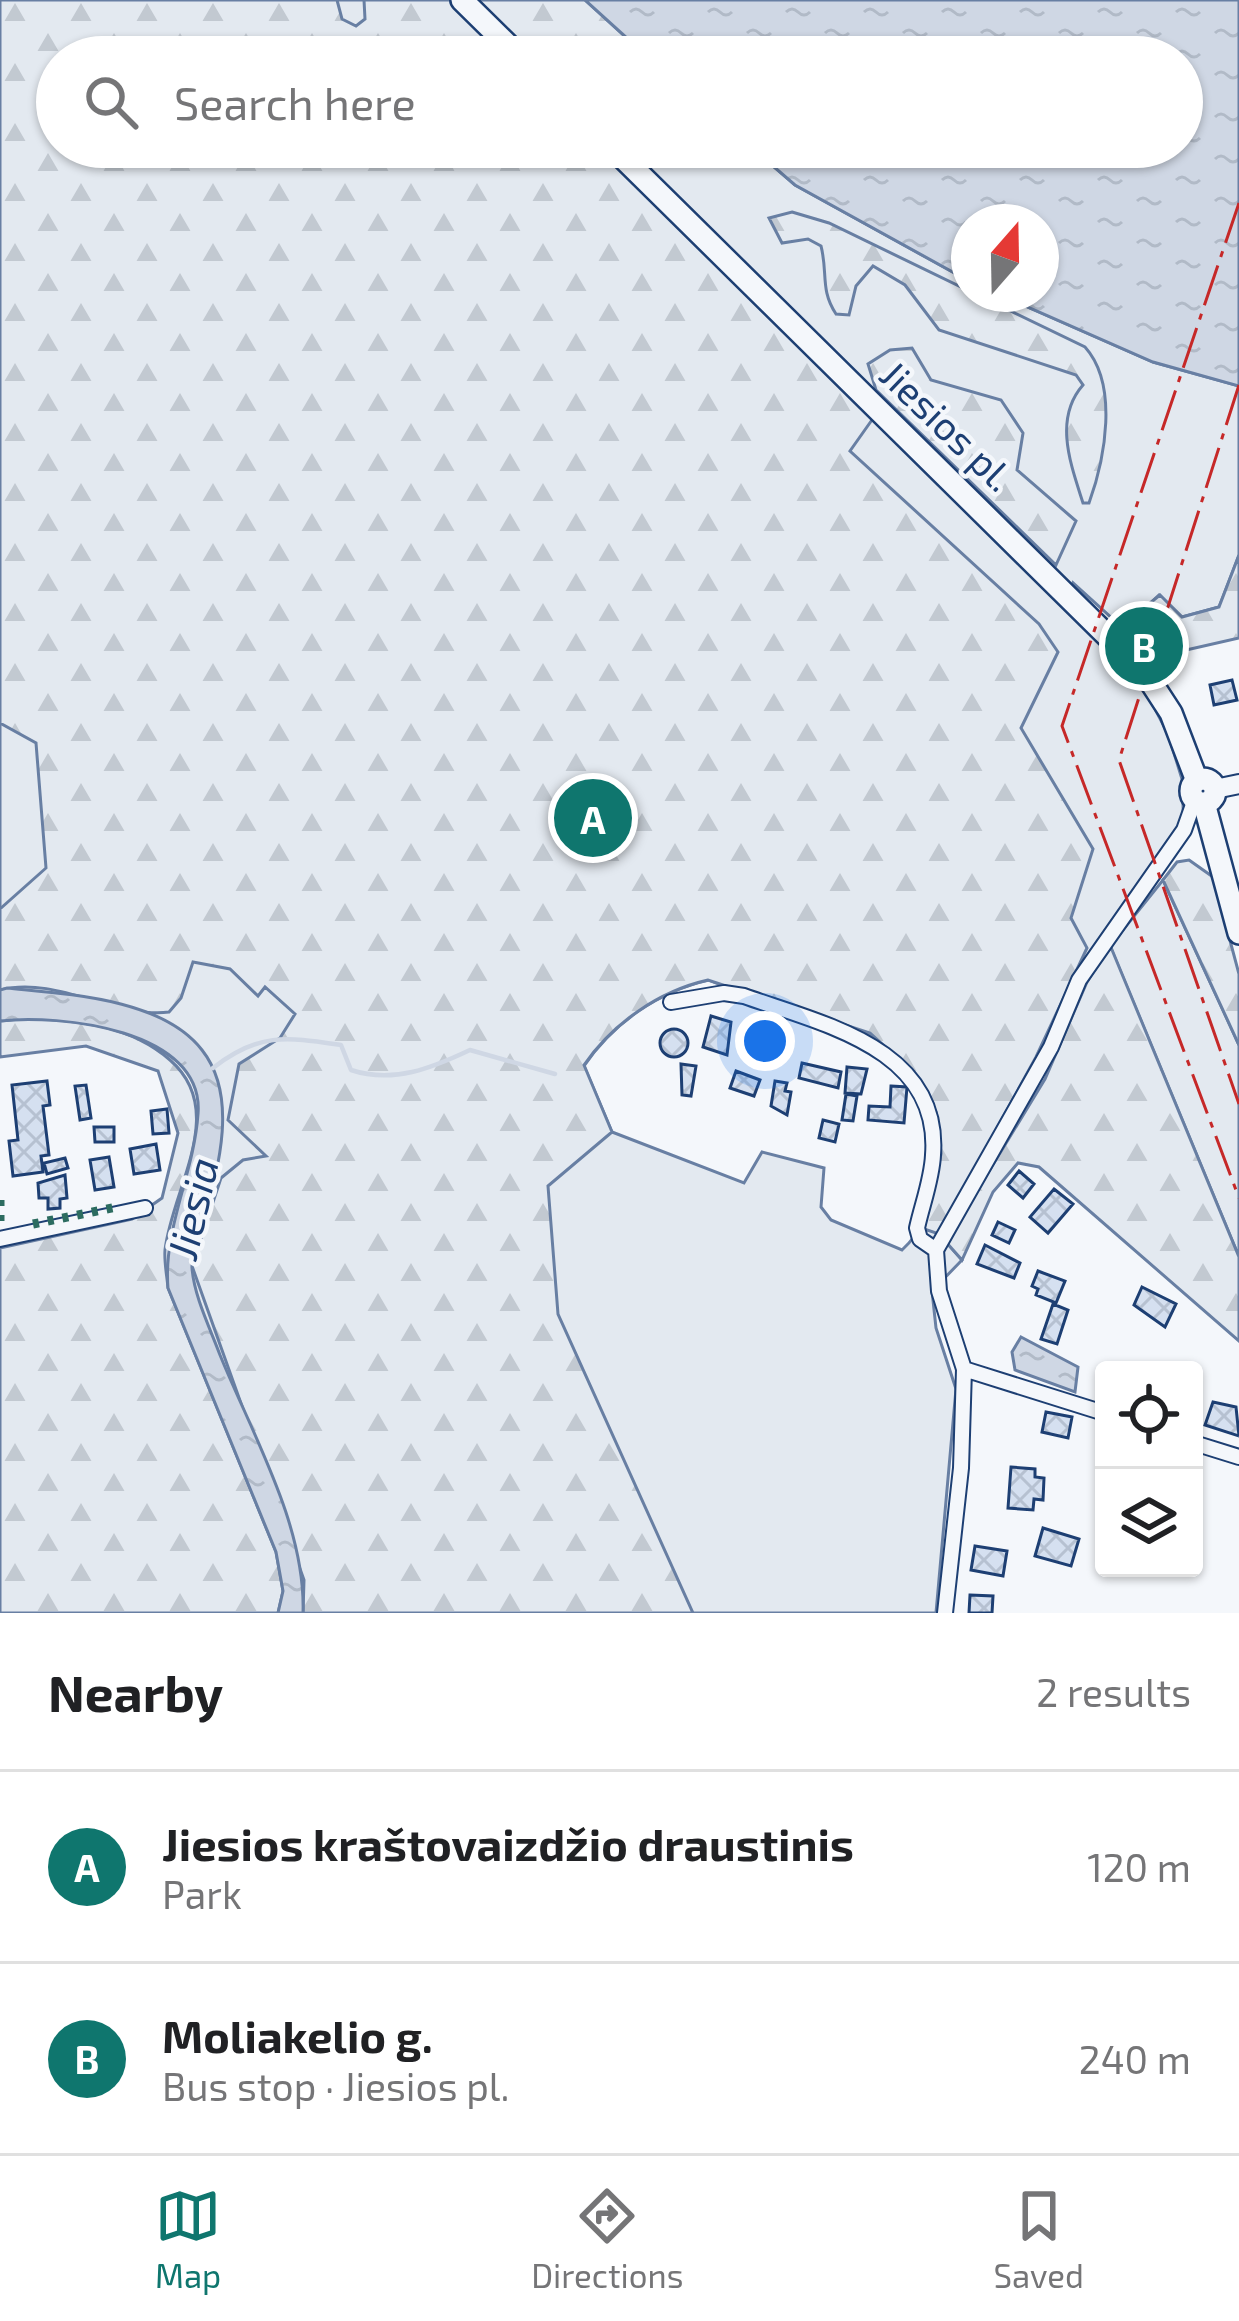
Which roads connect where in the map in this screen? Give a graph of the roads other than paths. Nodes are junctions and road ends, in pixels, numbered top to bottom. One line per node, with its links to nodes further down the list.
1 (462, 0): 2 (main road)
2 (499, 36)
3 (633, 168): 5 (main road, Jiesios pl.)
4 (1239, 784): 5 (main road)
5 (1203, 793): 6 (main road, Jiesios pl.); 10 (street)
6 (1239, 933)
7 (671, 1002): 10 (street)
8 (145, 1208): 9 (street)
9 (0, 1239)
10 (936, 1250): 11 (street)
11 (964, 1370): 12 (street); 15 (street)
12 (1095, 1410)
13 (1203, 1446): 14 (street)
14 (1239, 1457)
15 (945, 1613)

